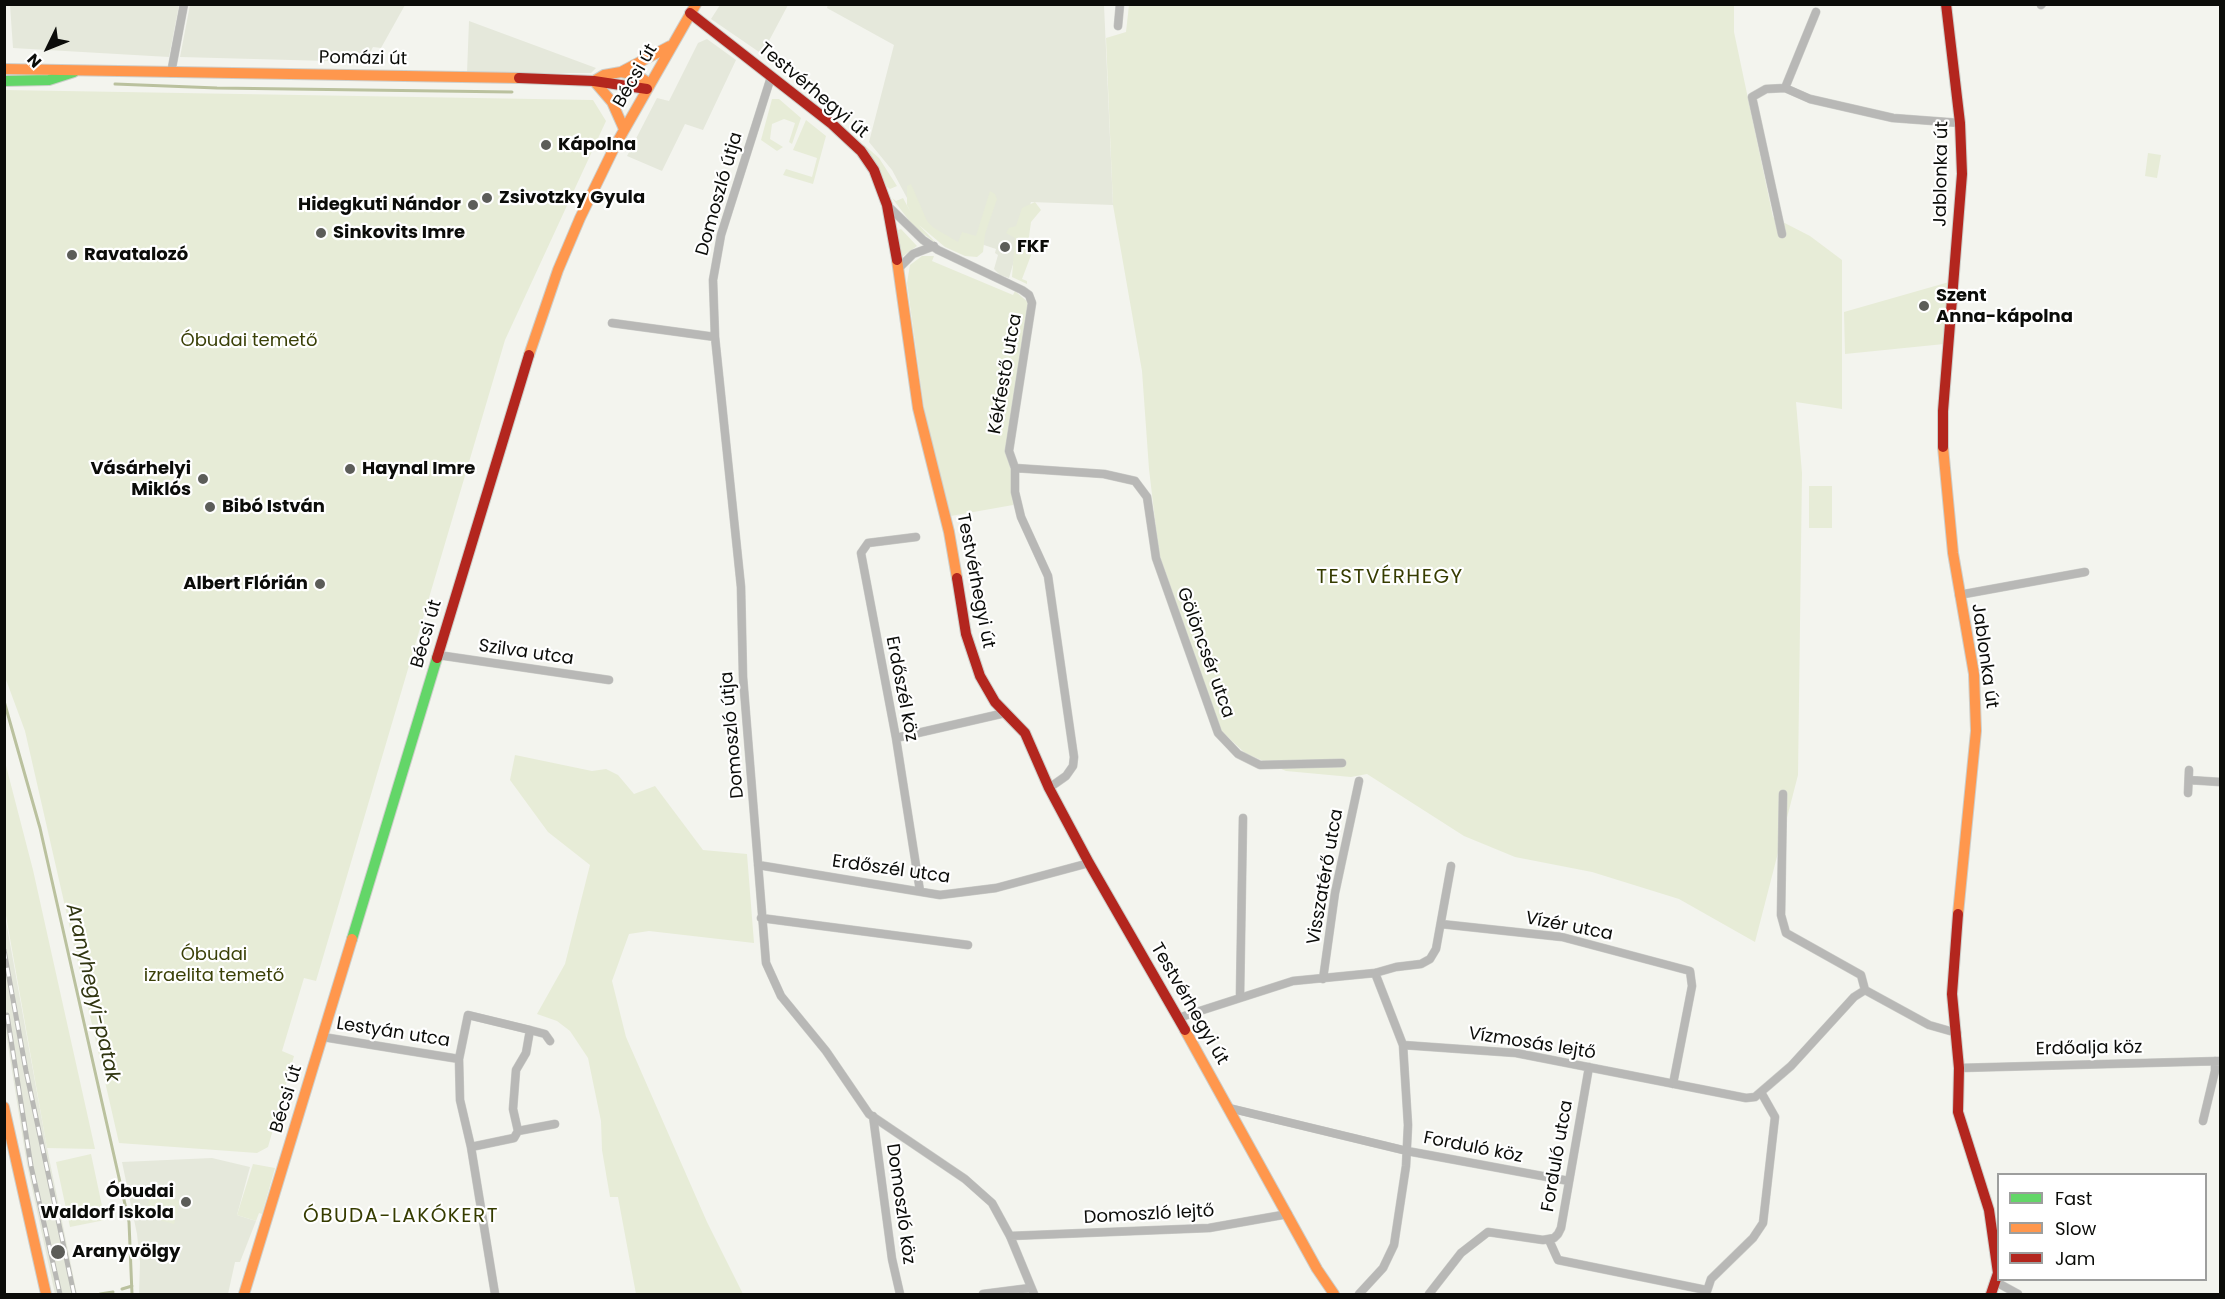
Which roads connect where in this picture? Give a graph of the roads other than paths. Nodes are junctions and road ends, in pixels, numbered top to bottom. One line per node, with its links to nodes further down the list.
1 (184, 4): 11 (street)
2 (1120, 4): 6 (street)
3 (1946, 4): 19 (street, Jablonka út)
4 (693, 9): 7 (street, Bécsi út); 12 (street, Testvérhegyi út)
5 (1816, 12): 17 (street)
6 (1119, 26)
7 (673, 44): 10 (street); 16 (street, Bécsi út)
8 (4, 69): 9 (street, Pomázi út)
9 (77, 71): 11 (street, Pomázi út); 13 (street, Pomázi út)
10 (621, 72): 14 (street); 16 (street)
11 (171, 73): 14 (street, Pomázi út)
12 (771, 76): 21 (street, Testvérhegyi út); 26 (street, Domoszló útja)
13 (4, 81)
14 (594, 81): 15 (street, Pomázi út); 18 (street)
15 (619, 86): 16 (street, Pomázi út); 18 (street)
16 (649, 86): 20 (street, Bécsi út)
17 (1785, 88): 19 (street); 22 (street)
18 (612, 102): 20 (street)
19 (1960, 123): 30 (street, Jablonka út)
20 (624, 129): 31 (street, Bécsi út)
21 (887, 205): 23 (street, Kékfestő utca); 24 (street, Testvérhegyi út)
22 (1782, 234)
23 (934, 246): 24 (street); 27 (street, Kékfestő utca)
24 (900, 267): 33 (street, Testvérhegyi út)
25 (612, 323): 26 (street)
26 (715, 337): 45 (street, Domoszló útja)
27 (1015, 468): 35 (street, Gölöncsér utca); 40 (street, Kékfestő utca)
28 (916, 537): 34 (street, Erdőszél köz)
29 (2085, 572): 30 (street)
30 (1959, 596): 57 (street, Jablonka út)
31 (438, 655): 32 (street, Szilva utca); 58 (street, Bécsi út)
32 (609, 680)
33 (1005, 713): 34 (street); 40 (street, Testvérhegyi út)
34 (896, 738): 47 (street, Erdőszél köz)
35 (1342, 763)
36 (2189, 770): 37 (street)
37 (2189, 780): 39 (street); 42 (street)
38 (1359, 781): 52 (street, Visszatérő utca)
39 (2220, 782)
40 (1049, 788): 44 (street, Testvérhegyi út)
41 (1784, 794): 53 (street)
42 (2188, 794)
43 (1243, 818): 54 (street)
44 (1089, 863): 47 (street, Erdőszél utca); 55 (street, Testvérhegyi út)
45 (758, 864): 47 (street, Erdőszél utca); 48 (street, Domoszló útja)
46 (1451, 866): 49 (street)
47 (920, 891)
48 (761, 918): 50 (street); 69 (street, Domoszló útja)
49 (1441, 924): 51 (street); 65 (street, Vízér utca)
50 (968, 945)
51 (1375, 973): 52 (street); 60 (street)
52 (1323, 979): 54 (street)
53 (1865, 990): 57 (street); 66 (street)
54 (1240, 996): 55 (street)
55 (1178, 1018): 68 (street, Testvérhegyi út)
56 (530, 1030): 59 (street); 61 (street); 72 (street)
57 (1957, 1033): 64 (street, Jablonka út)
58 (323, 1037): 61 (street, Lestyán utca); 83 (street, Bécsi út)
59 (550, 1041)
60 (1403, 1045): 63 (street, Vízmosás lejtő); 74 (street)
61 (459, 1059): 73 (street)
62 (2218, 1061): 64 (street, Erdőalja köz); 70 (street)
63 (1589, 1067): 65 (street, Vízmosás lejtő); 75 (street, Forduló utca)
64 (1959, 1068): 79 (street, Jablonka út)
65 (1673, 1084): 66 (street, Vízmosás lejtő)
66 (1762, 1094): 81 (street)
67 (4, 1107): 82 (street)
68 (1229, 1108): 74 (street); 76 (street, Testvérhegyi út)
69 (873, 1116): 77 (street, Domoszló útja); 85 (street, Domoszló köz)
70 (2203, 1121)
71 (555, 1124): 72 (street)
72 (518, 1131): 73 (street)
73 (471, 1147): 84 (street)
74 (1407, 1151): 75 (street, Forduló köz); 88 (street)
75 (1569, 1181): 78 (street, Forduló utca)
76 (1288, 1214): 77 (street, Domoszló lejtő); 87 (street, Testvérhegyi út)
77 (1011, 1236): 80 (street, Domoszló útja)
78 (1550, 1240): 81 (street); 89 (street)
79 (1996, 1282): 90 (street); 91 (street)
80 (1032, 1291): 86 (street)
81 (1706, 1292)
82 (46, 1294)
83 (244, 1294)
84 (495, 1294)
85 (900, 1294)
86 (983, 1294)
87 (1334, 1294)
88 (1359, 1294)
89 (1429, 1294)
90 (1991, 1294)
91 (2018, 1294)

